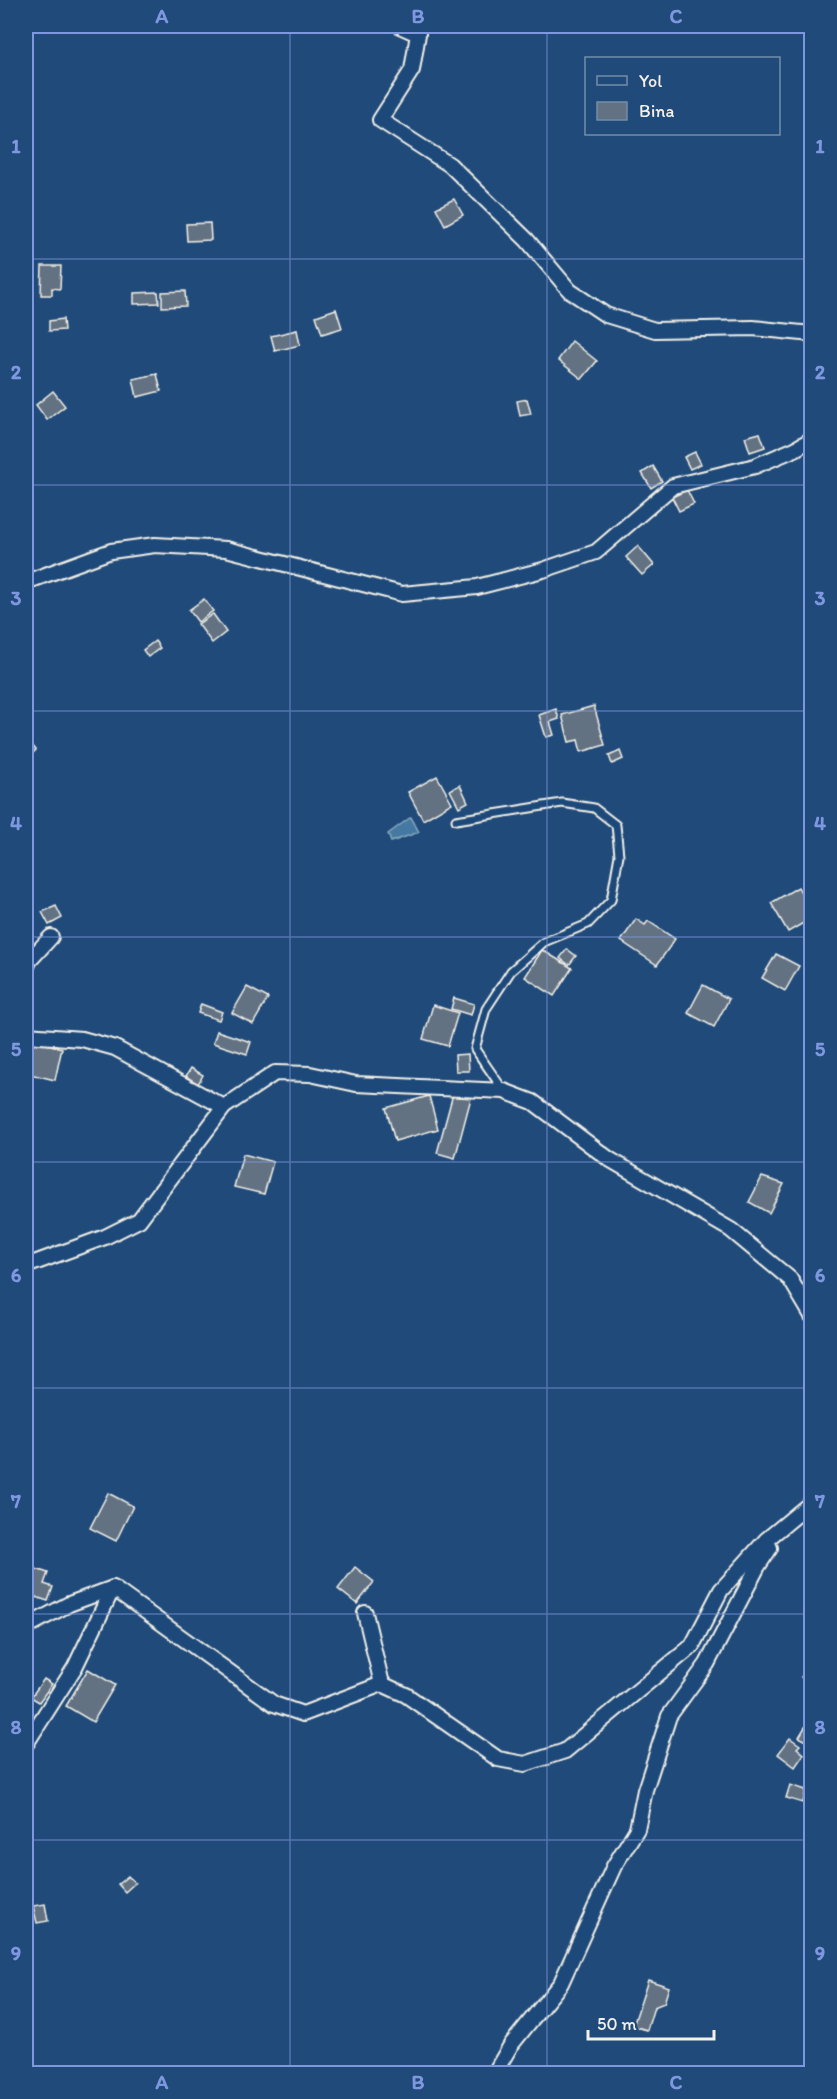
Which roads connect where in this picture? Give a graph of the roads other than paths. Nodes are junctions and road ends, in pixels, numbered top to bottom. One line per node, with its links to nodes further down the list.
1 (400, 26): 2 (street)
2 (812, 334)
3 (812, 439): 4 (street)
4 (26, 582)
5 (456, 820): 9 (lane)
6 (51, 936): 7 (street)
7 (26, 969)
8 (26, 1035): 10 (street)
9 (504, 1091): 10 (street); 12 (street)
10 (224, 1107): 11 (street)
11 (26, 1266)
12 (812, 1316)
13 (812, 1502): 14 (street)
14 (766, 1540): 18 (street); 20 (street)
15 (113, 1588): 17 (street); 18 (street); 19 (street)
16 (365, 1613): 18 (street)
17 (26, 1628)
18 (382, 1684)
19 (26, 1744)
20 (494, 2073)

